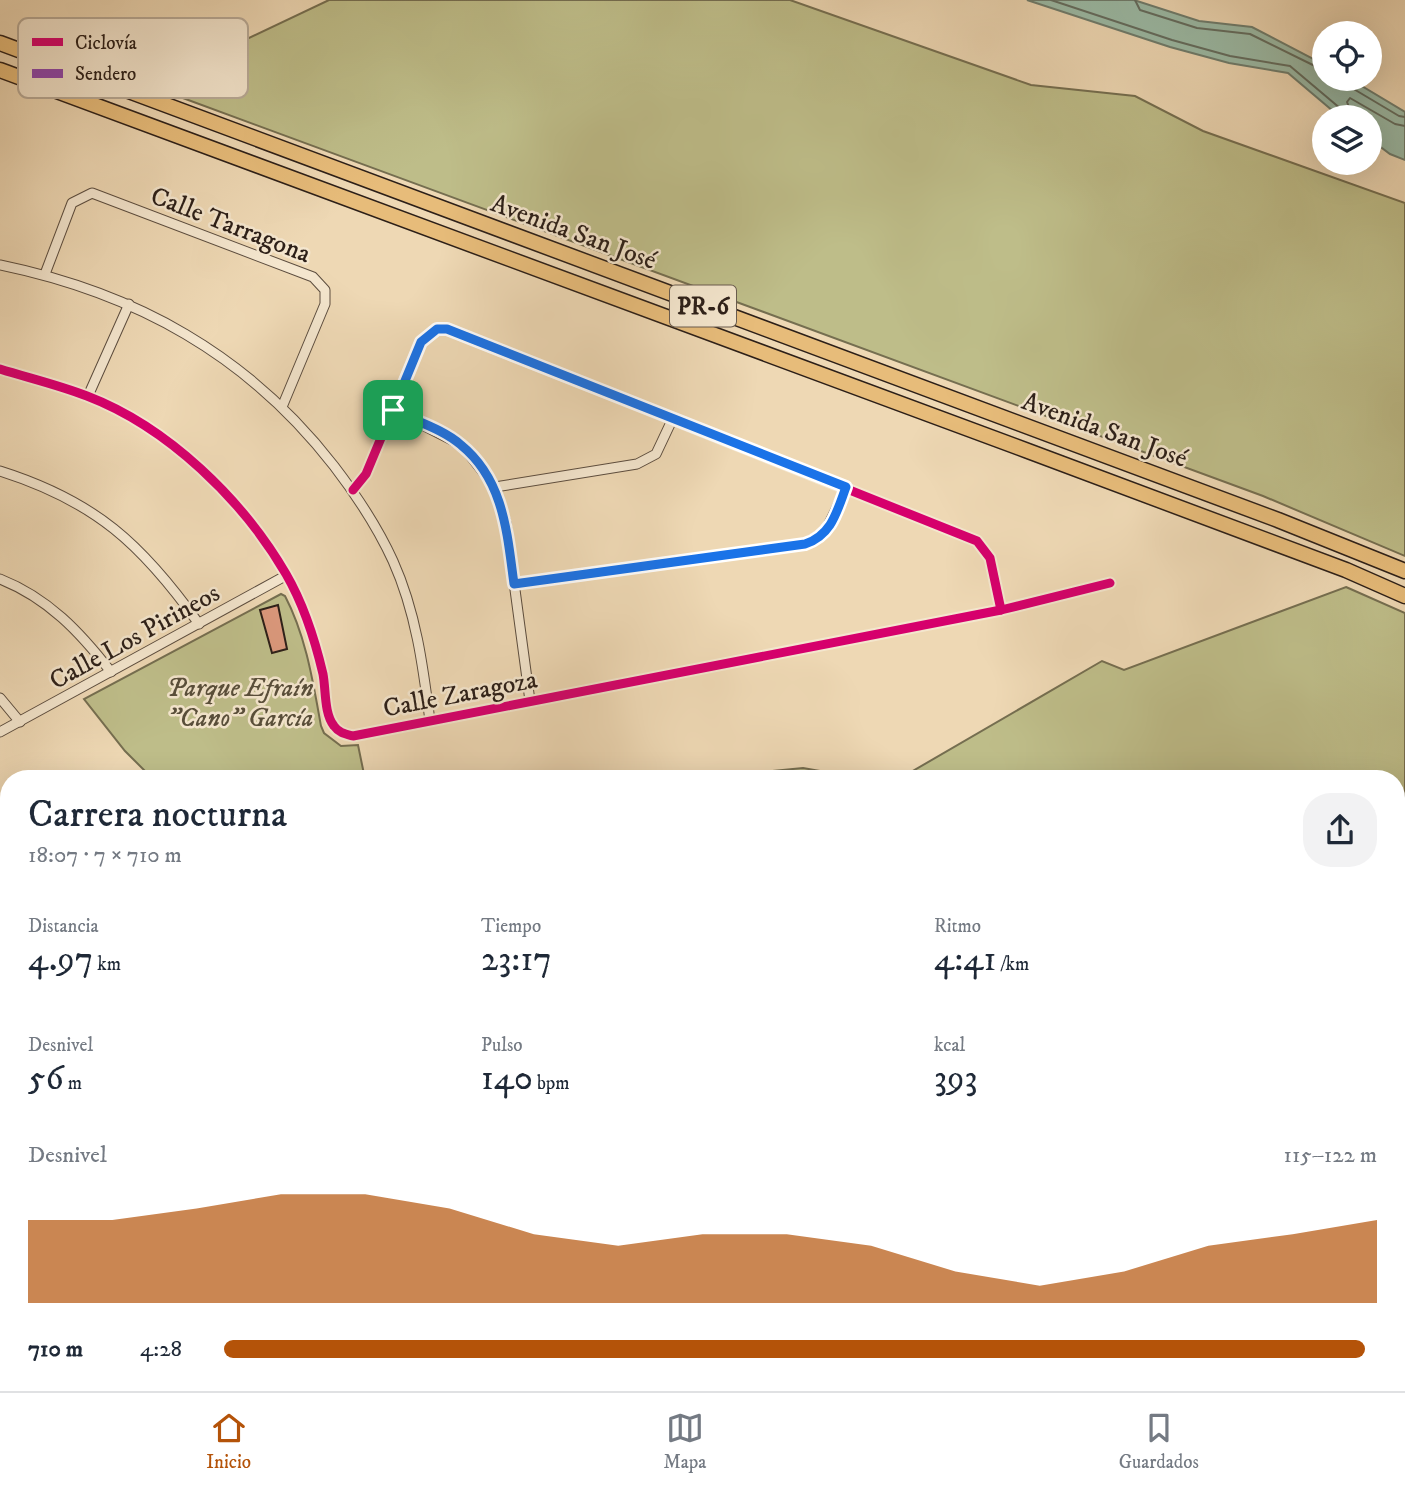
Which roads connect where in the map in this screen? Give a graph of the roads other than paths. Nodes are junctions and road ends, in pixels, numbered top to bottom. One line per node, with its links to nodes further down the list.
1 (0, 43): 2 (main road, Avenida San José / PR-6)
2 (18, 50)
3 (0, 71): 4 (main road, Avenida San José / PR-6)
4 (18, 78)
5 (73, 98): 24 (main road, Avenida San José / PR-6)
6 (148, 98): 19 (main road, Avenida San José / PR-6)
7 (0, 265): 8 (street)
8 (45, 274): 9 (street); 12 (street, Calle Tarragona)
9 (129, 304): 11 (street); 12 (street)
10 (0, 369): 11 (street, Calle Zaragoza)
11 (88, 396): 20 (street, Calle Zaragoza)
12 (282, 407): 18 (street)
13 (393, 410): 14 (street); 16 (street); 18 (street)
14 (673, 418): 16 (street); 17 (street)
15 (0, 471): 26 (street)
16 (495, 487): 23 (street)
17 (846, 487): 23 (street); 25 (street)
18 (353, 490): 30 (street)
19 (1405, 571)
20 (287, 575): 26 (street, Calle Los Pirineos); 30 (street, Calle Zaragoza)
21 (0, 579): 27 (street)
22 (1110, 583): 25 (street, Calle Zaragoza)
23 (514, 584): 29 (street)
24 (1405, 596)
25 (1001, 610): 29 (street, Calle Zaragoza)
26 (199, 624): 27 (street, Calle Los Pirineos)
27 (111, 672): 31 (street, Calle Los Pirineos)
28 (0, 698): 31 (street)
29 (530, 701): 30 (street, Calle Zaragoza)
30 (430, 721)
31 (20, 722): 32 (street, Calle Los Pirineos)
32 (0, 732)

